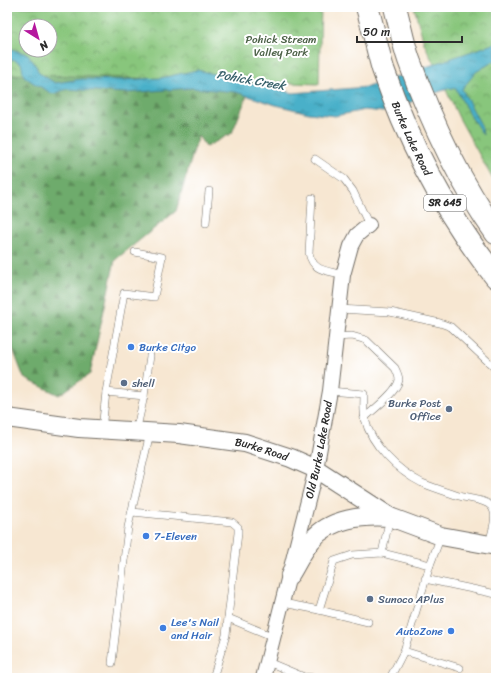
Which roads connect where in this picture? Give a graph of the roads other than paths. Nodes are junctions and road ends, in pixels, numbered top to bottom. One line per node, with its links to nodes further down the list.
1 (367, 7): 11 (main road, Burke Lake Road / SR 645)
2 (395, 7): 8 (main road, SR 645)
3 (315, 159): 7 (lane)
4 (209, 191): 6 (lane)
5 (312, 198): 10 (lane)
6 (206, 223)
7 (369, 225): 10 (street, Old Burke Lake Road)
8 (496, 233)
9 (135, 252): 17 (lane)
10 (343, 275): 12 (street, Old Burke Lake Road)
11 (496, 276)
12 (339, 309): 13 (street, Old Burke Lake Road); 15 (lane)
13 (335, 337): 16 (street, Old Burke Lake Road); 20 (lane)
14 (150, 356): 18 (lane)
15 (496, 369)
16 (330, 391): 20 (lane); 23 (street, Old Burke Lake Road)
17 (106, 392): 18 (lane); 21 (lane)
18 (144, 396): 22 (lane)
19 (7, 418): 21 (street, Burke Road)
20 (364, 418): 27 (lane)
21 (102, 430): 22 (street, Burke Road)
22 (143, 433): 23 (street, Burke Road); 24 (lane)
23 (316, 469): 25 (street, Burke Road); 30 (street, Old Burke Lake Road)
24 (132, 512): 35 (lane); 40 (lane)
25 (390, 517): 26 (street, Burke Road); 28 (lane); 30 (street)
26 (441, 536): 27 (street, Burke Road); 29 (lane)
27 (492, 545)
28 (382, 553): 29 (lane); 34 (lane)
29 (430, 565): 31 (lane)
30 (290, 575): 33 (street, Old Burke Lake Road)
31 (426, 579): 32 (lane); 38 (lane)
32 (496, 594)
33 (283, 603): 34 (lane); 37 (street, Old Burke Lake Road)
34 (319, 610): 36 (lane)
35 (228, 618): 37 (lane); 43 (lane)
36 (368, 622)
37 (274, 637): 39 (street, Old Burke Lake Road)
38 (404, 651): 41 (lane); 46 (lane)
39 (268, 662): 42 (lane); 44 (street, Old Burke Lake Road)
40 (112, 663)
41 (460, 668)
42 (304, 677): 45 (lane)
43 (213, 678)
44 (264, 678)
45 (315, 678)
46 (390, 678)

